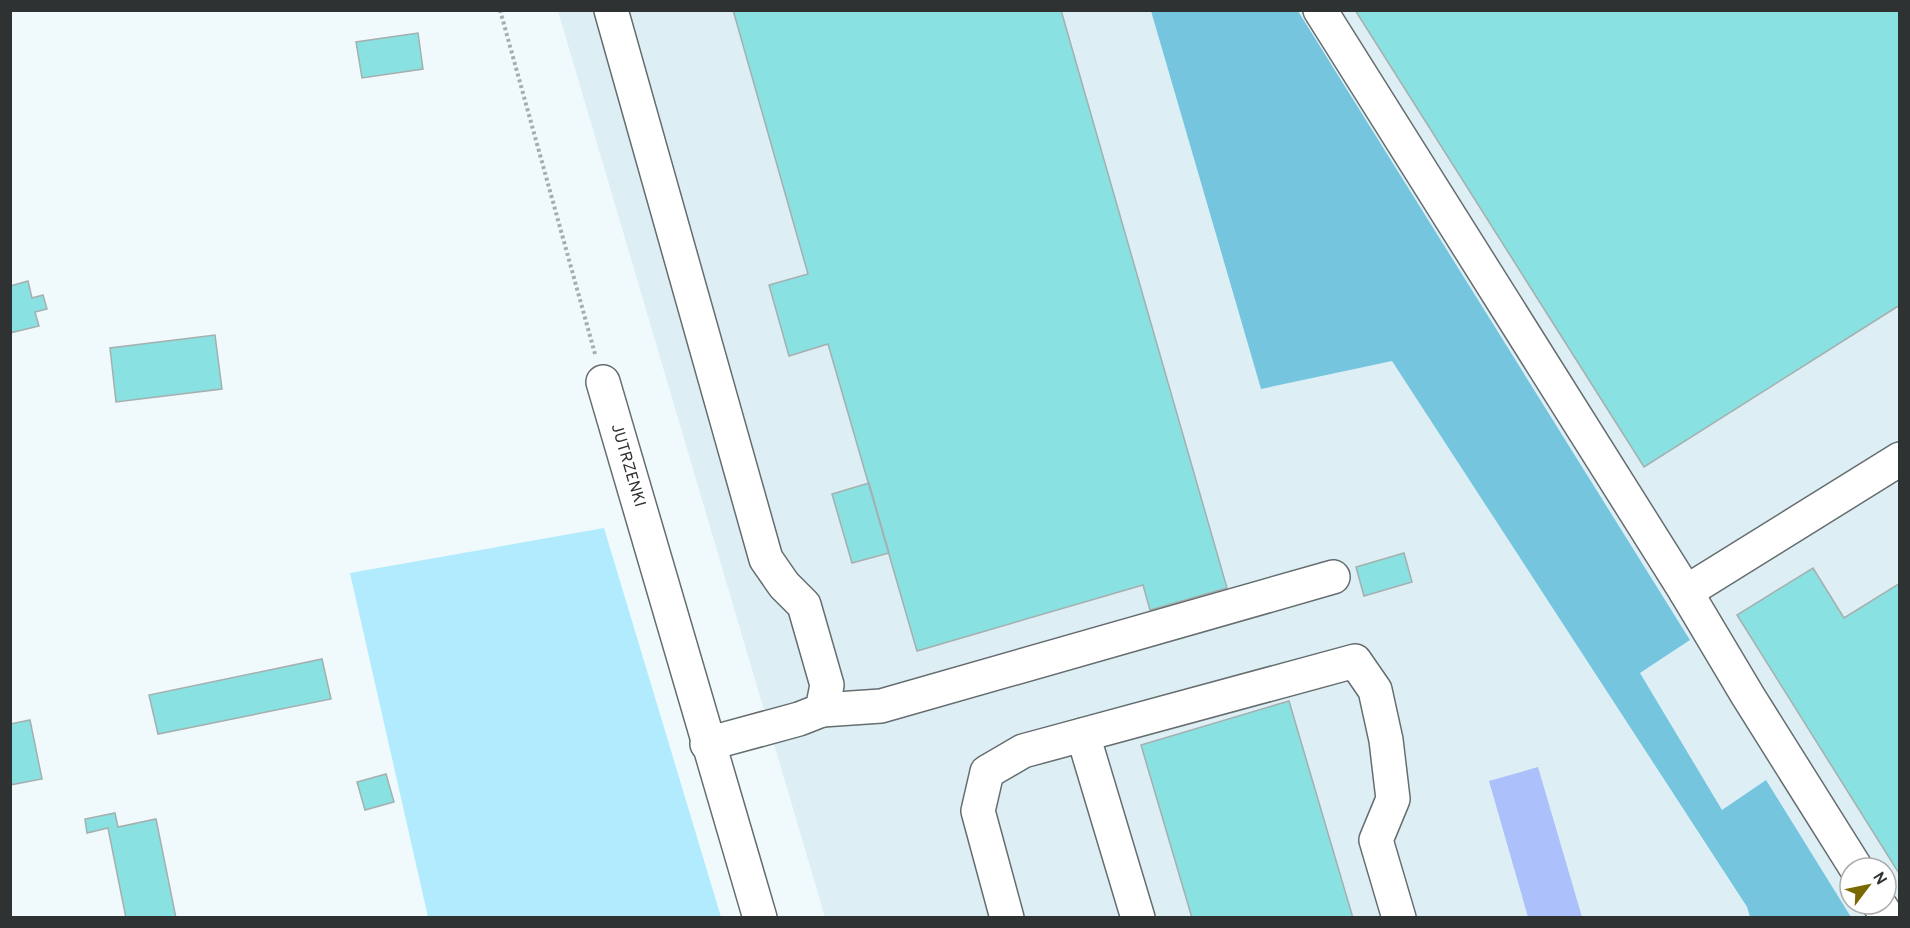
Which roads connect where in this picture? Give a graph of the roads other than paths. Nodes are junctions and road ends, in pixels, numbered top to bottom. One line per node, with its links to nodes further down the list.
1 (611, 10): 7 (street)
2 (1320, 10): 6 (street)
3 (603, 382): 9 (street, JUTRZENKI)
4 (1899, 459): 6 (street)
5 (1333, 577): 7 (street)
6 (1686, 592): 10 (street)
7 (822, 710): 9 (street)
8 (1083, 735): 12 (street); 13 (street); 14 (street)
9 (707, 744): 11 (street, JUTRZENKI)
10 (1848, 856)
11 (760, 918)
12 (1007, 918)
13 (1138, 918)
14 (1399, 918)

